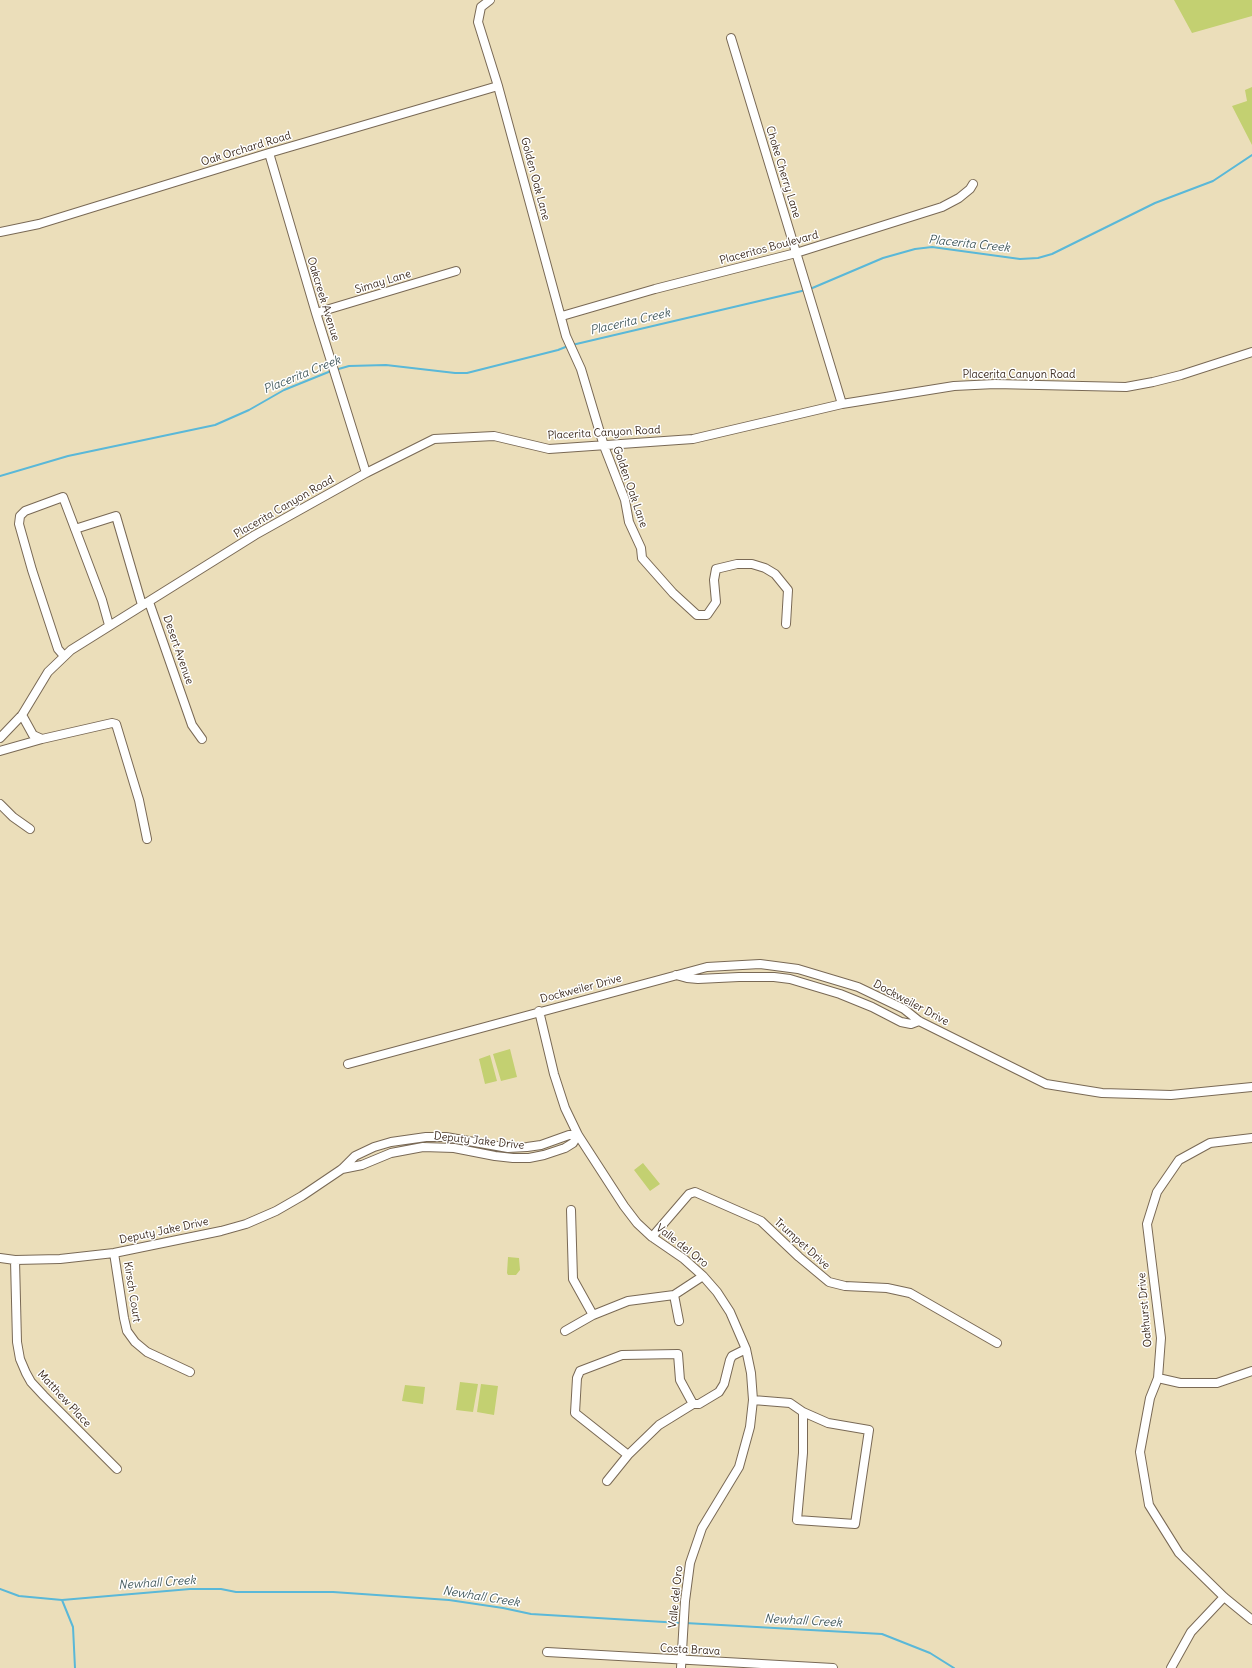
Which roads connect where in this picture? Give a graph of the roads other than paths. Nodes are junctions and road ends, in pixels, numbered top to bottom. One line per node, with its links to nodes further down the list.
1 (490, 0): 3 (street, Golden Oak Lane)
2 (731, 38): 7 (street, Choke Cherry Lane)
3 (498, 86): 4 (street, Oak Orchard Road); 10 (street, Golden Oak Lane)
4 (269, 153): 6 (street, Oak Orchard Road); 9 (street, Oakcreek Avenue)
5 (973, 184): 7 (street, Placeritos Boulevard)
6 (0, 232)
7 (796, 253): 10 (street, Placeritos Boulevard); 12 (street, Choke Cherry Lane)
8 (456, 271): 9 (street, Simay Lane)
9 (316, 314): 14 (street, Oakcreek Avenue)
10 (562, 316): 13 (street, Golden Oak Lane)
11 (1252, 352): 12 (street, Placerita Canyon Road)
12 (842, 404): 13 (street, Placerita Canyon Road)
13 (604, 446): 14 (street, Placerita Canyon Road); 17 (street, Golden Oak Lane)
14 (366, 473): 16 (street, Placerita Canyon Road)
15 (75, 529): 16 (street, Desert Avenue); 18 (street); 19 (street)
16 (146, 604): 18 (street, Placerita Canyon Road); 23 (street, Desert Avenue)
17 (786, 624)
18 (109, 625): 19 (street, Placerita Canyon Road)
19 (64, 656): 20 (street, Placerita Canyon Road)
20 (22, 715): 21 (street, Placerita Canyon Road); 22 (street)
21 (0, 738)
22 (42, 739): 24 (street); 27 (street)
23 (202, 739)
24 (0, 751)
25 (0, 804): 26 (street)
26 (30, 829)
27 (147, 839)
28 (676, 975): 29 (street, Dockweiler Drive); 30 (street); 30 (street, Dockweiler Drive)
29 (539, 1011): 31 (street, Dockweiler Drive); 33 (street, Valle del Oro)
30 (919, 1021): 32 (street, Dockweiler Drive)
31 (348, 1064)
32 (1252, 1087)
33 (578, 1135): 36 (street, Valle del Oro); 37 (street, Deputy Jake Drive)
34 (1252, 1138): 49 (street, Oakhurst Drive)
35 (571, 1210): 42 (street)
36 (652, 1237): 40 (street, Valle del Oro); 45 (street, Trumpet Drive)
37 (114, 1253): 39 (street, Deputy Jake Drive); 48 (street, Kirsch Court)
38 (0, 1258): 39 (street, Deputy Jake Drive)
39 (15, 1260): 54 (street, Matthew Place)
40 (703, 1276): 41 (street); 46 (street, Valle del Oro)
41 (674, 1294): 42 (street); 43 (street)
42 (592, 1315): 44 (street)
43 (679, 1321)
44 (565, 1331)
45 (997, 1344)
46 (746, 1349): 50 (street, Valle del Oro); 51 (street)
47 (1252, 1371): 49 (street)
48 (190, 1372)
49 (1158, 1378): 56 (street, Oakhurst Drive)
50 (753, 1400): 52 (street); 59 (street, Valle del Oro)
51 (693, 1404): 53 (street); 53 (street)
52 (803, 1412): 52 (street)
53 (628, 1455): 55 (street)
54 (117, 1469)
55 (607, 1481)
56 (1224, 1597): 57 (street, Oakhurst Drive); 63 (street)
57 (1252, 1620)
58 (547, 1652): 59 (street, Costa Brava)
59 (681, 1664): 60 (street, Costa Brava)
60 (718, 1665): 61 (street, Costa Brava)
61 (828, 1668): 62 (street, Costa Brava)
62 (833, 1668)
63 (1171, 1668)

